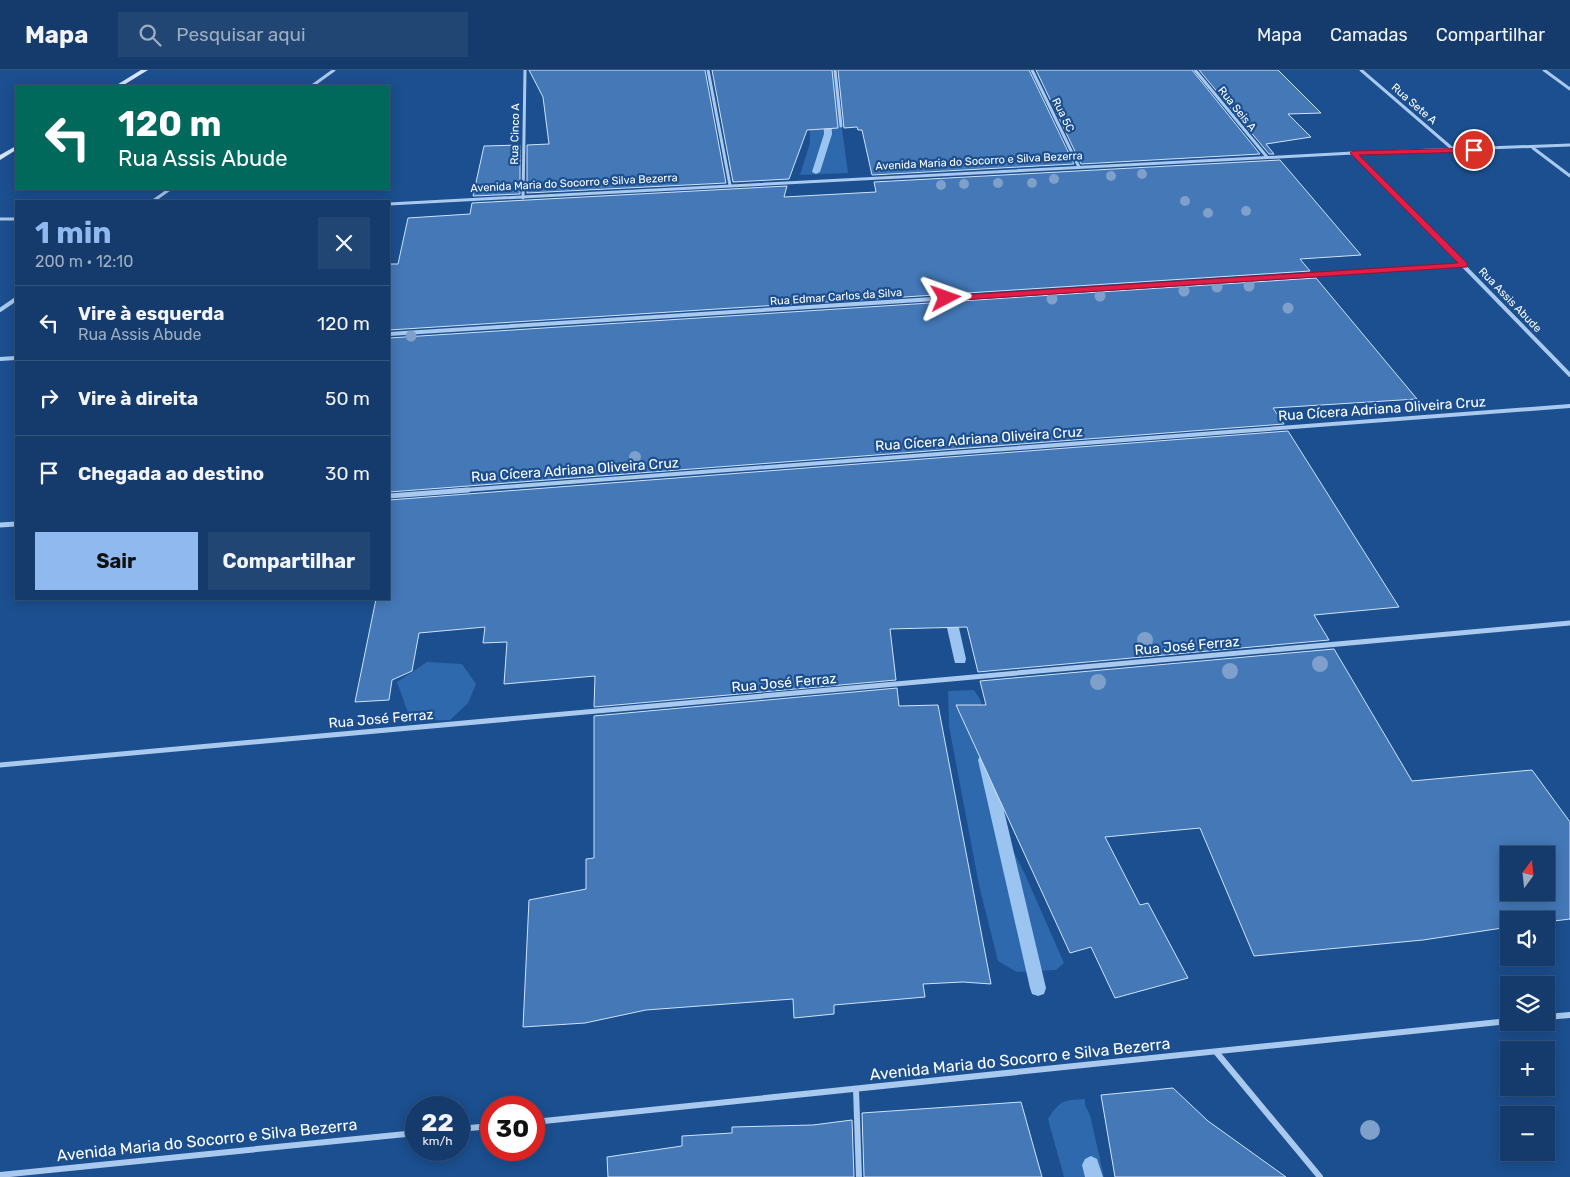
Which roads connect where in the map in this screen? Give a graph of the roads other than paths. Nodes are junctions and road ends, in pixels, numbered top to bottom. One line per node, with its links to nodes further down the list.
1 (145, 70): 10 (main road)
2 (334, 70): 11 (street)
3 (525, 70): 25 (street, Rua Cinco A)
4 (708, 70): 23 (street)
5 (835, 70): 13 (street)
6 (1032, 70): 21 (street, Rua 5C)
7 (1195, 70): 20 (street, Rua Seis A)
8 (1361, 70): 17 (street, Rua Sete A)
9 (1544, 70): 12 (street)
10 (120, 85)
11 (313, 85)
12 (1570, 89)
13 (841, 126)
14 (1570, 146): 15 (street, Avenida Maria do Socorro e Silva Bezerra)
15 (1533, 147): 17 (street, Avenida Maria do Socorro e Silva Bezerra); 22 (street)
16 (15, 149): 19 (main road)
17 (1455, 151): 18 (street, Avenida Maria do Socorro e Silva Bezerra)
18 (1353, 153): 20 (street, Avenida Maria do Socorro e Silva Bezerra); 30 (street, Rua Assis Abude)
19 (0, 158)
20 (1267, 158): 21 (street, Avenida Maria do Socorro e Silva Bezerra)
21 (1079, 167): 23 (street, Avenida Maria do Socorro e Silva Bezerra)
22 (1570, 176)
23 (730, 185): 25 (street, Avenida Maria do Socorro e Silva Bezerra)
24 (168, 190): 26 (street)
25 (523, 198): 27 (street, Avenida Maria do Socorro e Silva Bezerra)
26 (154, 200)
27 (390, 204)
28 (0, 219): 29 (street)
29 (15, 219)
30 (1464, 265): 33 (street, Rua Edmar Carlos da Silva); 36 (street, Rua Assis Abude)
31 (15, 300): 32 (street)
32 (0, 310)
33 (390, 334)
34 (15, 358): 35 (street)
35 (0, 359)
36 (1570, 375)
37 (1570, 406): 38 (street, Rua Cícera Adriana Oliveira Cruz)
38 (390, 496)
39 (15, 524): 40 (street)
40 (0, 525)
41 (1570, 623): 42 (street, Rua José Ferraz)
42 (0, 765)
43 (1570, 1015): 44 (street)
44 (1555, 1017)
45 (1500, 1023): 46 (street, Avenida Maria do Socorro e Silva Bezerra)
46 (1217, 1053): 47 (street, Avenida Maria do Socorro e Silva Bezerra); 52 (street)
47 (856, 1089): 48 (street, Avenida Maria do Socorro e Silva Bezerra); 51 (street)
48 (545, 1121)
49 (405, 1134): 50 (street, Avenida Maria do Socorro e Silva Bezerra)
50 (0, 1175)
51 (860, 1177)
52 (1320, 1177)

